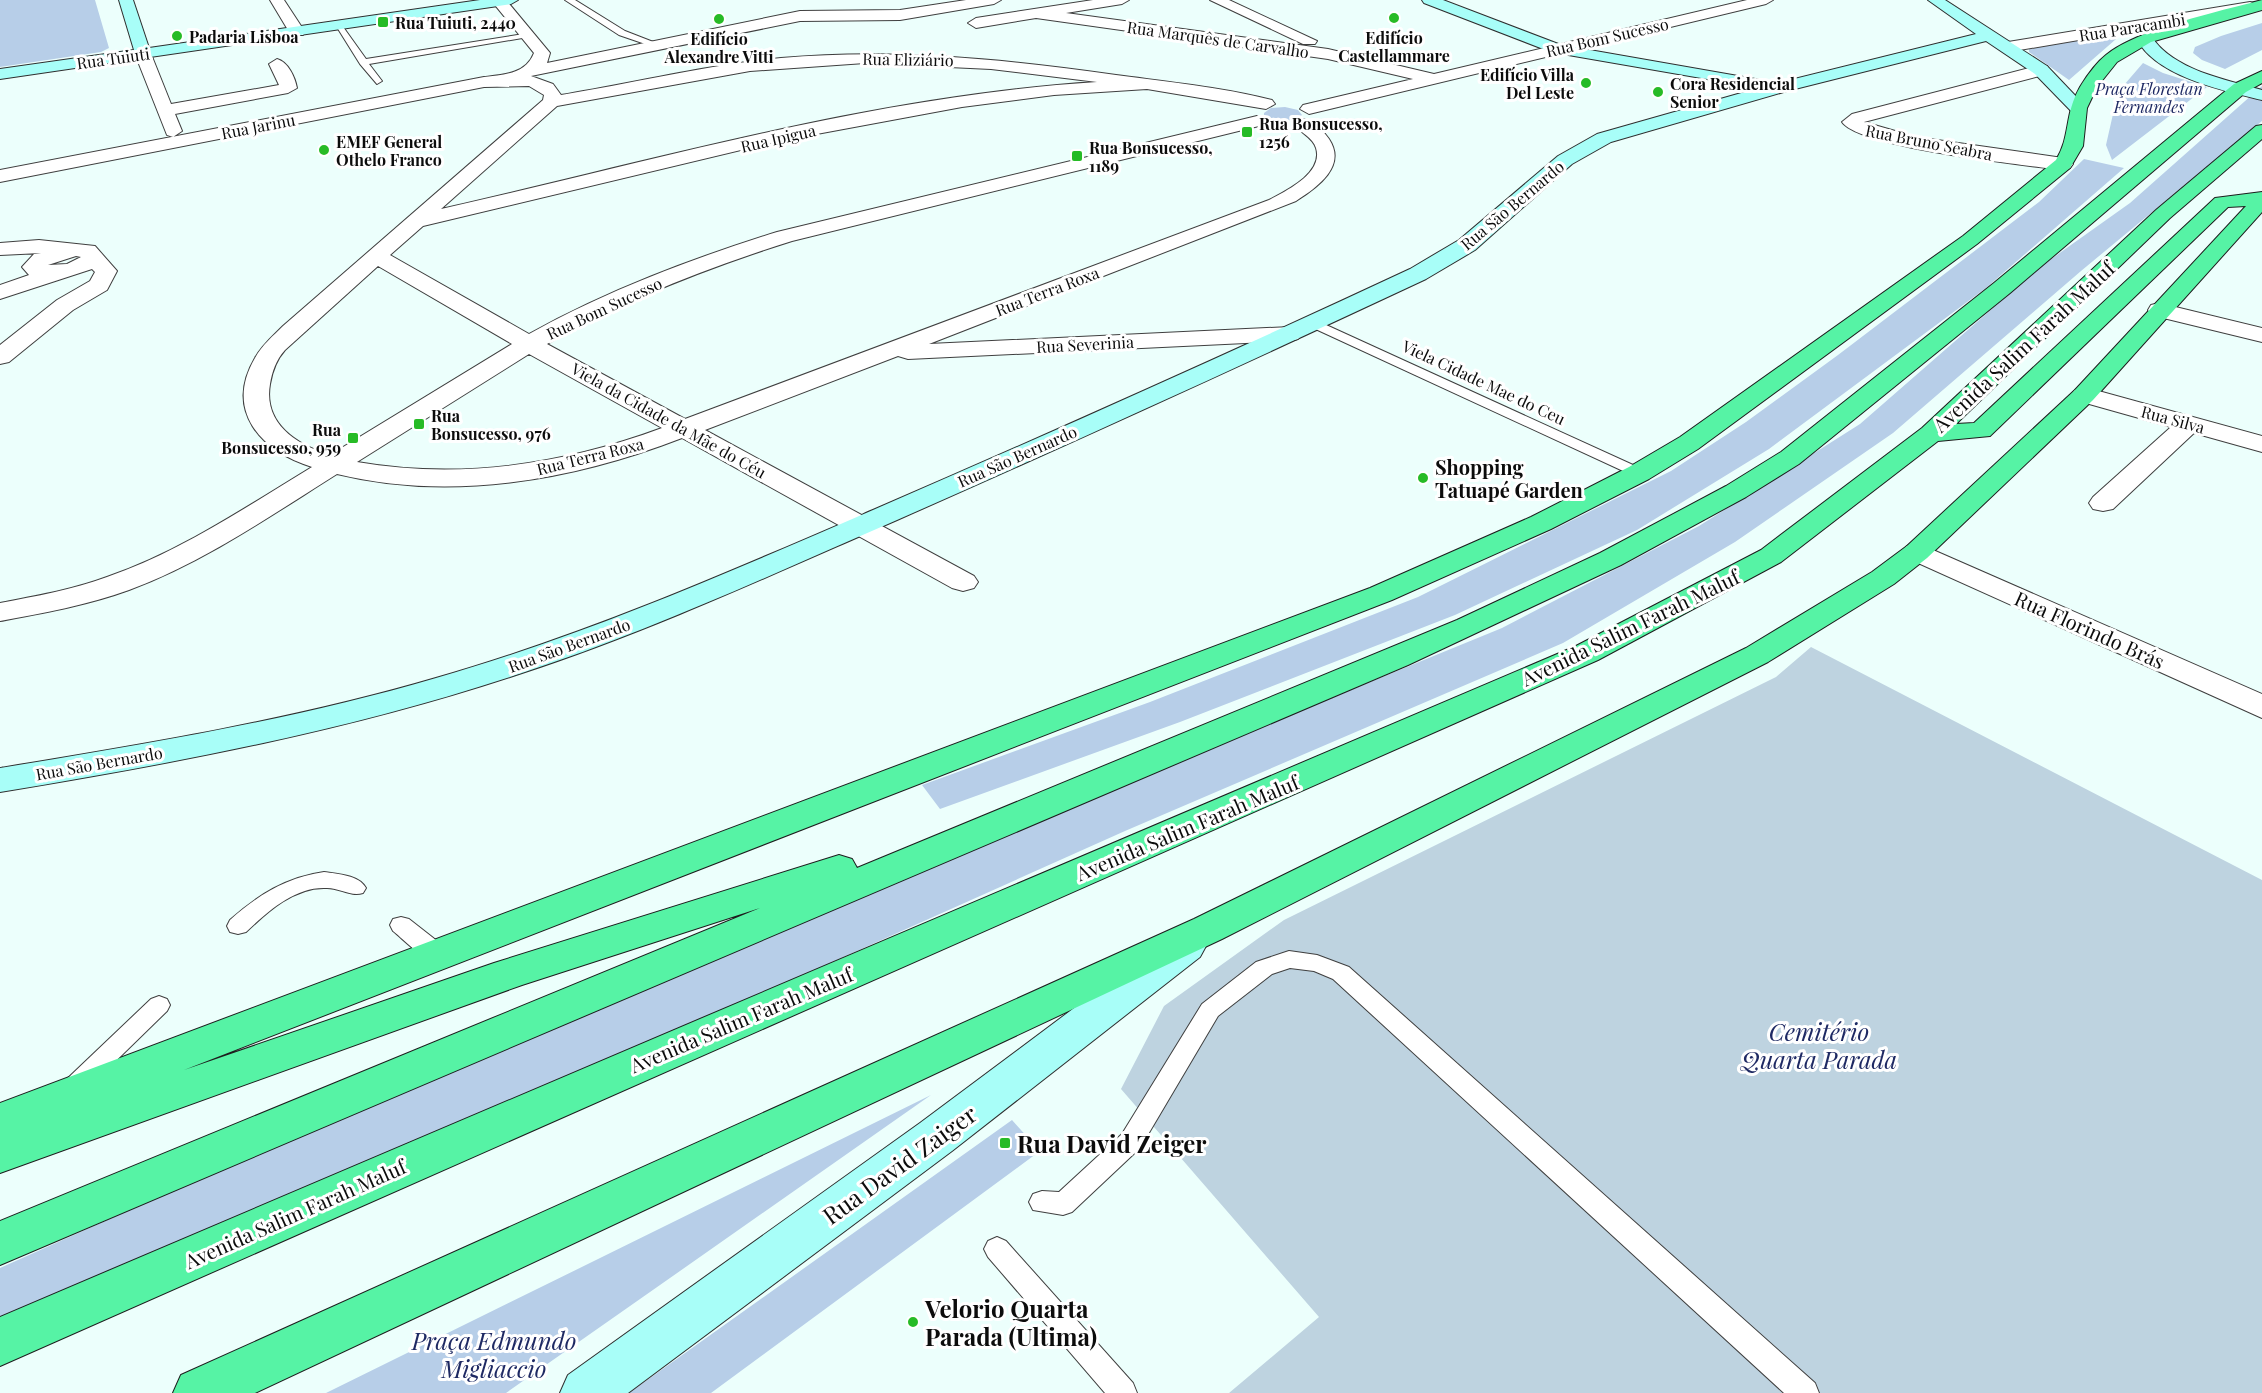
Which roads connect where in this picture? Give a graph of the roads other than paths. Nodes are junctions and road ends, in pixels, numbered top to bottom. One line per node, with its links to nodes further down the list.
1 (126, 0): 26 (street)
2 (277, 0): 20 (street)
3 (569, 0): 24 (lane)
4 (813, 0): 16 (street)
5 (994, 0): 12 (street)
6 (1260, 0): 13 (street)
7 (1429, 0): 25 (street)
8 (1766, 0): 25 (street, Rua Bom Sucesso)
9 (1935, 0): 23 (street)
10 (505, 1): 14 (street, Rua Tuiuti); 21 (street)
11 (1114, 1): 17 (street)
12 (953, 3): 16 (street)
13 (1223, 3): 27 (street)
14 (455, 4): 19 (street, Rua Tuiuti)
15 (2258, 6): 22 (highway); 23 (street, Rua Paracambi)
16 (831, 14): 24 (street)
17 (1038, 14): 18 (street); 27 (street, Rua Marquês de Carvalho)
18 (976, 23)
19 (338, 26): 20 (street, Rua Tuiuti); 28 (lane)
20 (297, 32): 26 (street, Rua Tuiuti)
21 (530, 36): 28 (lane); 33 (street)
22 (2145, 39): 37 (street); 41 (highway)
23 (1999, 41): 30 (street); 38 (street, Rua São Bernardo)
24 (657, 45): 33 (street)
25 (1557, 49): 34 (street, Rua Bom Sucesso); 38 (street)
26 (143, 54): 32 (street, Rua Tuiuti); 42 (street)
27 (1328, 54): 34 (street, Rua Marquês de Carvalho)
28 (363, 62): 35 (lane)
29 (277, 64): 42 (street)
30 (2041, 70): 41 (street); 46 (street, Rua Bruno Seabra)
31 (1055, 71): 36 (street, Rua Eliziário); 39 (street); 40 (street, Rua Eliziário)
32 (0, 74)
33 (521, 76): 40 (street); 45 (street, Rua Jarinu)
34 (1430, 79): 43 (street, Rua Bom Sucesso)
35 (377, 81)
36 (1146, 84): 39 (street, Rua Ipigua); 43 (street, Rua Eliziário)
37 (2255, 86): 78 (highway)
38 (1781, 87): 60 (street, Rua São Bernardo)
39 (1046, 91): 49 (street, Rua Ipigua)
40 (551, 102): 49 (street, Rua Terra Roxa)
41 (2078, 108): 46 (highway)
42 (165, 111): 45 (street)
43 (1284, 115): 62 (street, Rua Bom Sucesso); 63 (street, Rua Terra Roxa)
44 (2262, 130): 68 (highway, Avenida Salim Farah Maluf)
45 (178, 141): 47 (street, Rua Jarinu)
46 (2063, 164): 71 (highway)
47 (0, 176)
48 (2262, 199): 59 (highway); 68 (highway)
49 (416, 222): 52 (street, Rua Terra Roxa)
50 (0, 249): 51 (street)
51 (86, 255): 54 (street); 55 (street); 58 (street)
52 (376, 256): 62 (street, Viela da Cidade da Mãe do Céu); 70 (street, Rua Terra Roxa)
53 (0, 260): 54 (street)
54 (35, 264): 55 (street); 56 (street)
55 (62, 271): 57 (street); 58 (street)
56 (0, 278)
57 (0, 292)
58 (65, 305): 64 (street)
59 (2159, 310): 61 (street); 65 (highway)
60 (1301, 329): 63 (street, Rua Severinia); 71 (lane, Viela Cidade Mae do Ceu); 73 (street, Rua São Bernardo)
61 (2262, 335)
62 (529, 344): 67 (street, Viela da Cidade da Mãe do Céu); 70 (street, Rua Bom Sucesso)
63 (881, 353): 67 (street, Rua Terra Roxa)
64 (0, 357)
65 (2084, 395): 66 (street, Rua Silva); 74 (highway)
66 (2190, 423): 69 (street, Rua Silva); 72 (street)
67 (684, 428): 70 (street, Rua Terra Roxa); 73 (street, Viela da Cidade da Mãe do Céu)
68 (1931, 434): 92 (highway, Avenida Salim Farah Maluf)
69 (2262, 444)
70 (334, 465): 76 (street, Rua Bom Sucesso)
71 (1639, 474): 84 (highway)
72 (2103, 503)
73 (860, 525): 75 (street, Viela da Cidade da Mãe do Céu); 79 (street, Rua São Bernardo)
74 (1917, 552): 77 (street, Rua Florindo Brás); 83 (highway)
75 (963, 582)
76 (0, 612)
77 (2262, 707)
78 (1141, 763): 88 (highway); 90 (highway)
79 (0, 780)
80 (356, 888): 82 (lane)
81 (401, 925): 84 (lane)
82 (238, 926)
83 (1208, 929): 93 (highway); 94 (street, Rua David Zaiger)
84 (438, 954): 86 (highway)
85 (159, 1005): 86 (lane)
86 (61, 1099): 87 (highway)
87 (0, 1122)
88 (0, 1153)
89 (1042, 1202): 96 (lane)
90 (0, 1243)
91 (997, 1249): 95 (lane)
92 (0, 1342)
93 (199, 1393)
94 (586, 1393)
95 (1124, 1393)
96 (1805, 1393)

